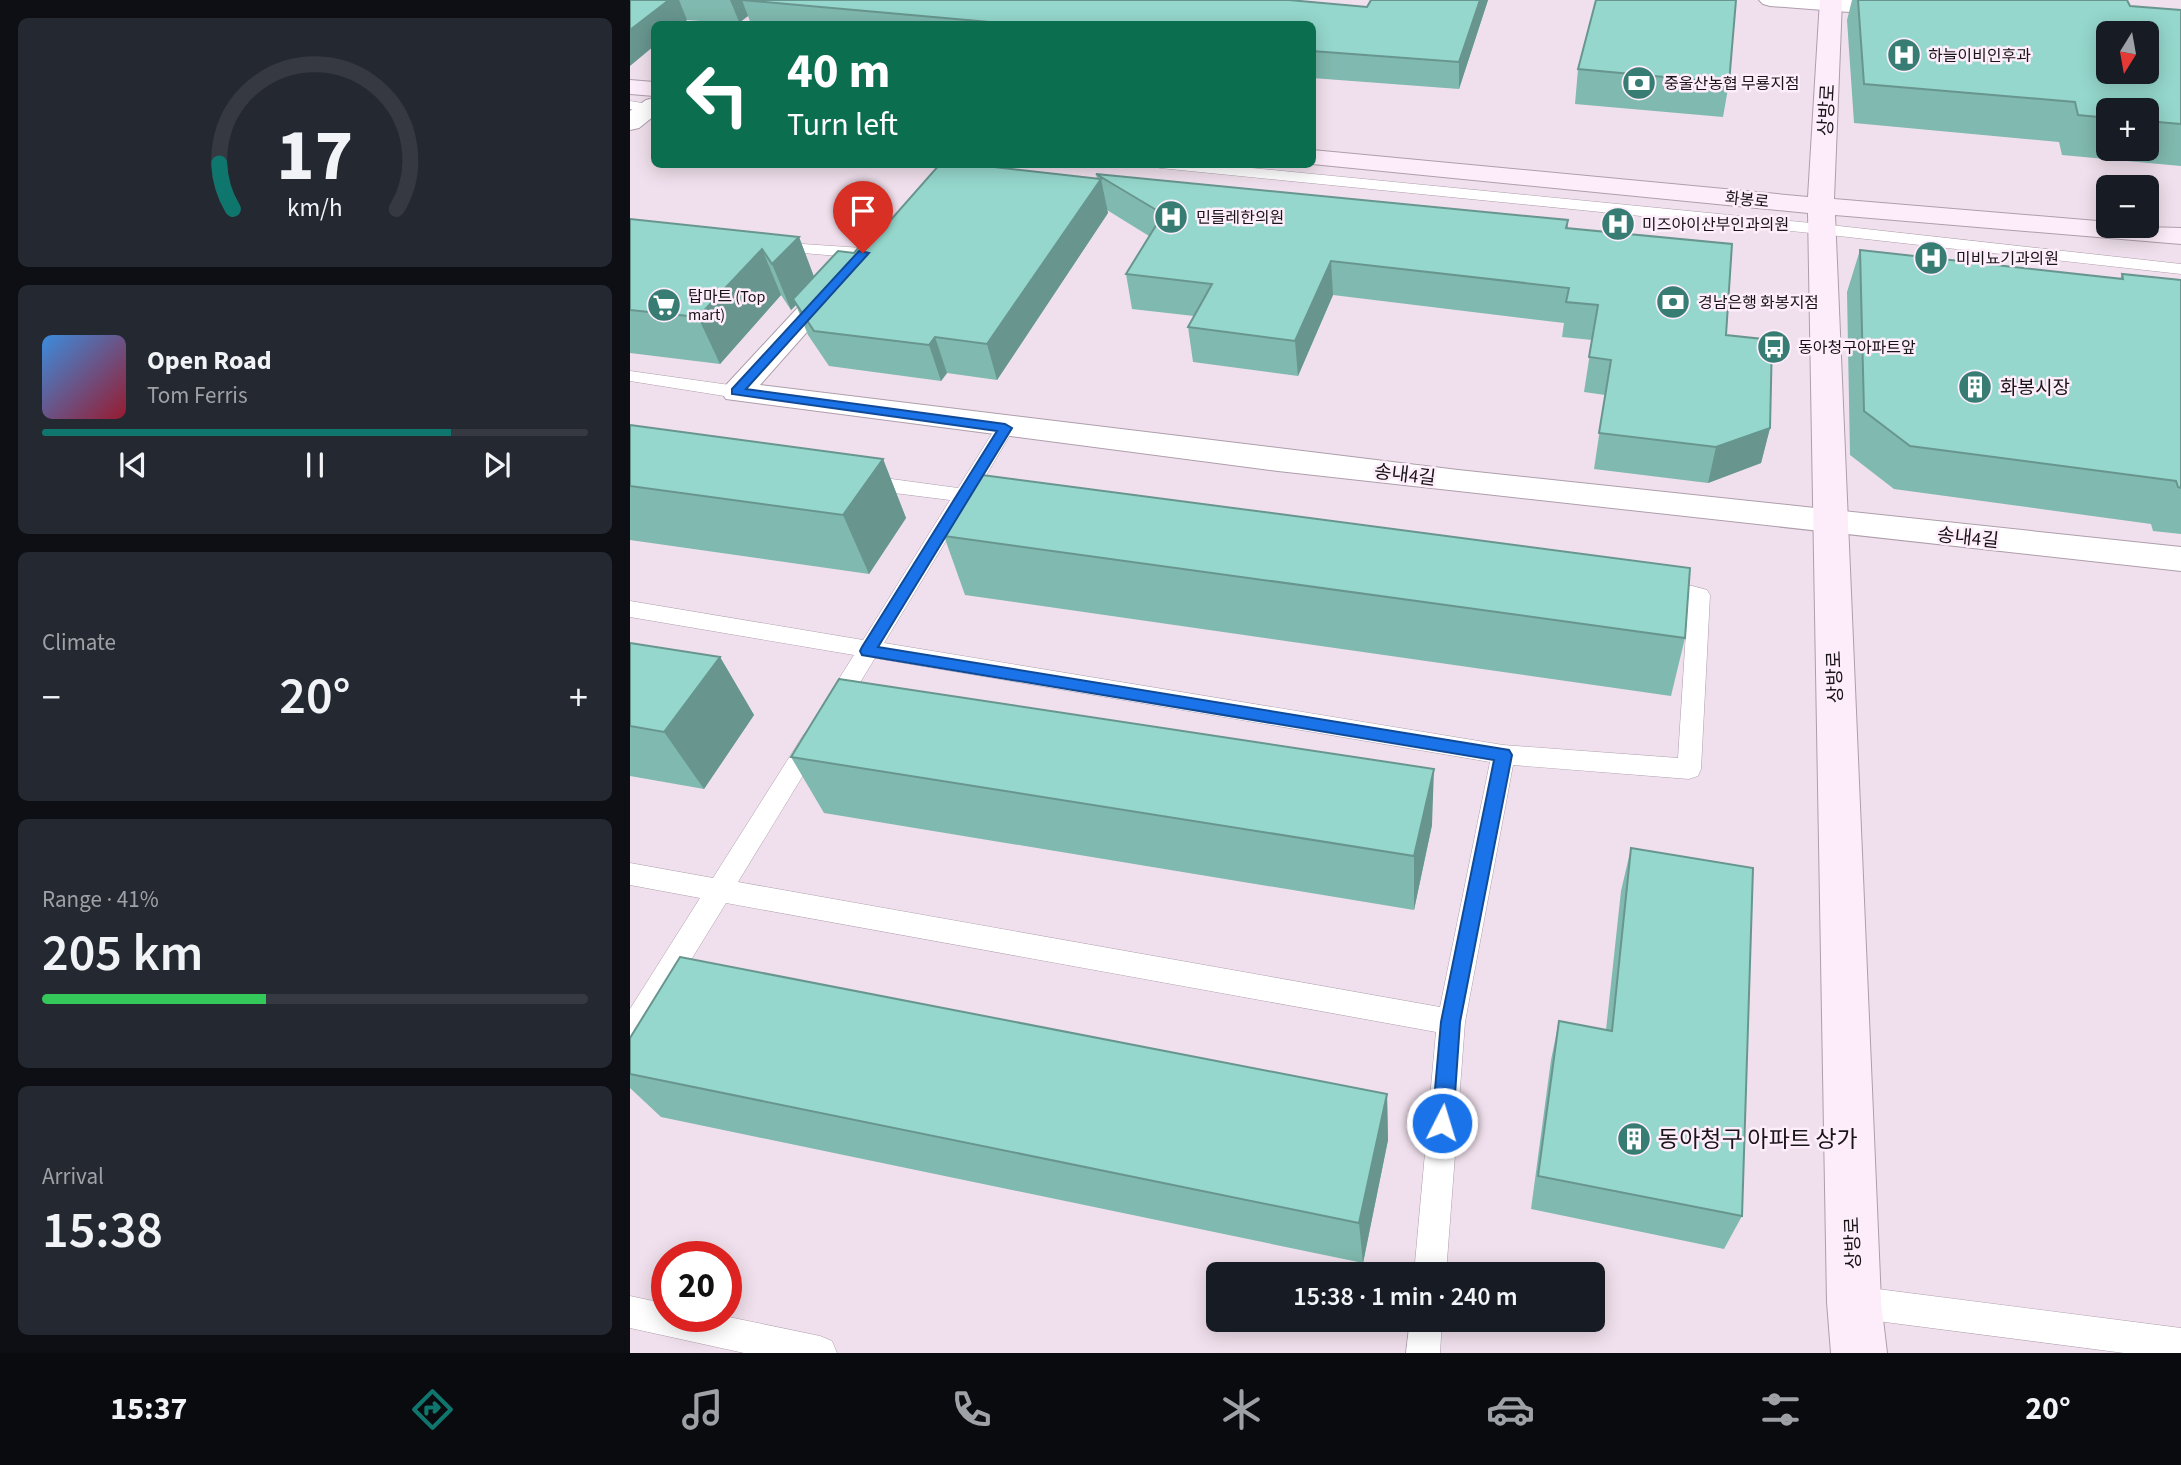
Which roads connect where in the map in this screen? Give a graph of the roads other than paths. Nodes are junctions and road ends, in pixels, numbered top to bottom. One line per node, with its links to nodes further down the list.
1 (1770, 0): 2 (street)
2 (1831, 3): 3 (street); 9 (street, 상방로)
3 (1925, 12)
4 (630, 87): 5 (street)
5 (649, 103): 6 (street)
6 (630, 123)
7 (1316, 157): 9 (street, 화봉로)
8 (1209, 168): 9 (lane)
9 (1821, 218): 10 (street, 화봉로); 13 (lane); 20 (street, 상방로)
10 (2181, 236)
11 (872, 243): 12 (lane); 15 (street)
12 (756, 246)
13 (2181, 269)
14 (630, 376): 15 (lane, 송내4길)
15 (737, 392): 16 (street, 송내4길)
16 (1005, 428): 18 (lane); 20 (street, 송내4길)
17 (844, 479): 18 (lane)
18 (964, 495): 19 (lane); 24 (lane)
19 (1018, 503)
20 (1829, 523): 21 (street, 송내4길); 31 (street, 상방로)
21 (2181, 559)
22 (1645, 588): 25 (lane)
23 (630, 609): 24 (lane)
24 (868, 651): 25 (lane); 27 (lane)
25 (1503, 755): 28 (lane)
26 (630, 874): 27 (lane)
27 (719, 891): 28 (lane); 29 (lane)
28 (1451, 1022): 30 (lane)
29 (630, 1034)
30 (1431, 1262)
31 (1854, 1302): 34 (lane); 37 (street, 상방로)
32 (630, 1312): 35 (lane)
33 (1425, 1332): 36 (lane)
34 (2181, 1344)
35 (820, 1353)
36 (1423, 1353)
37 (1859, 1353)

